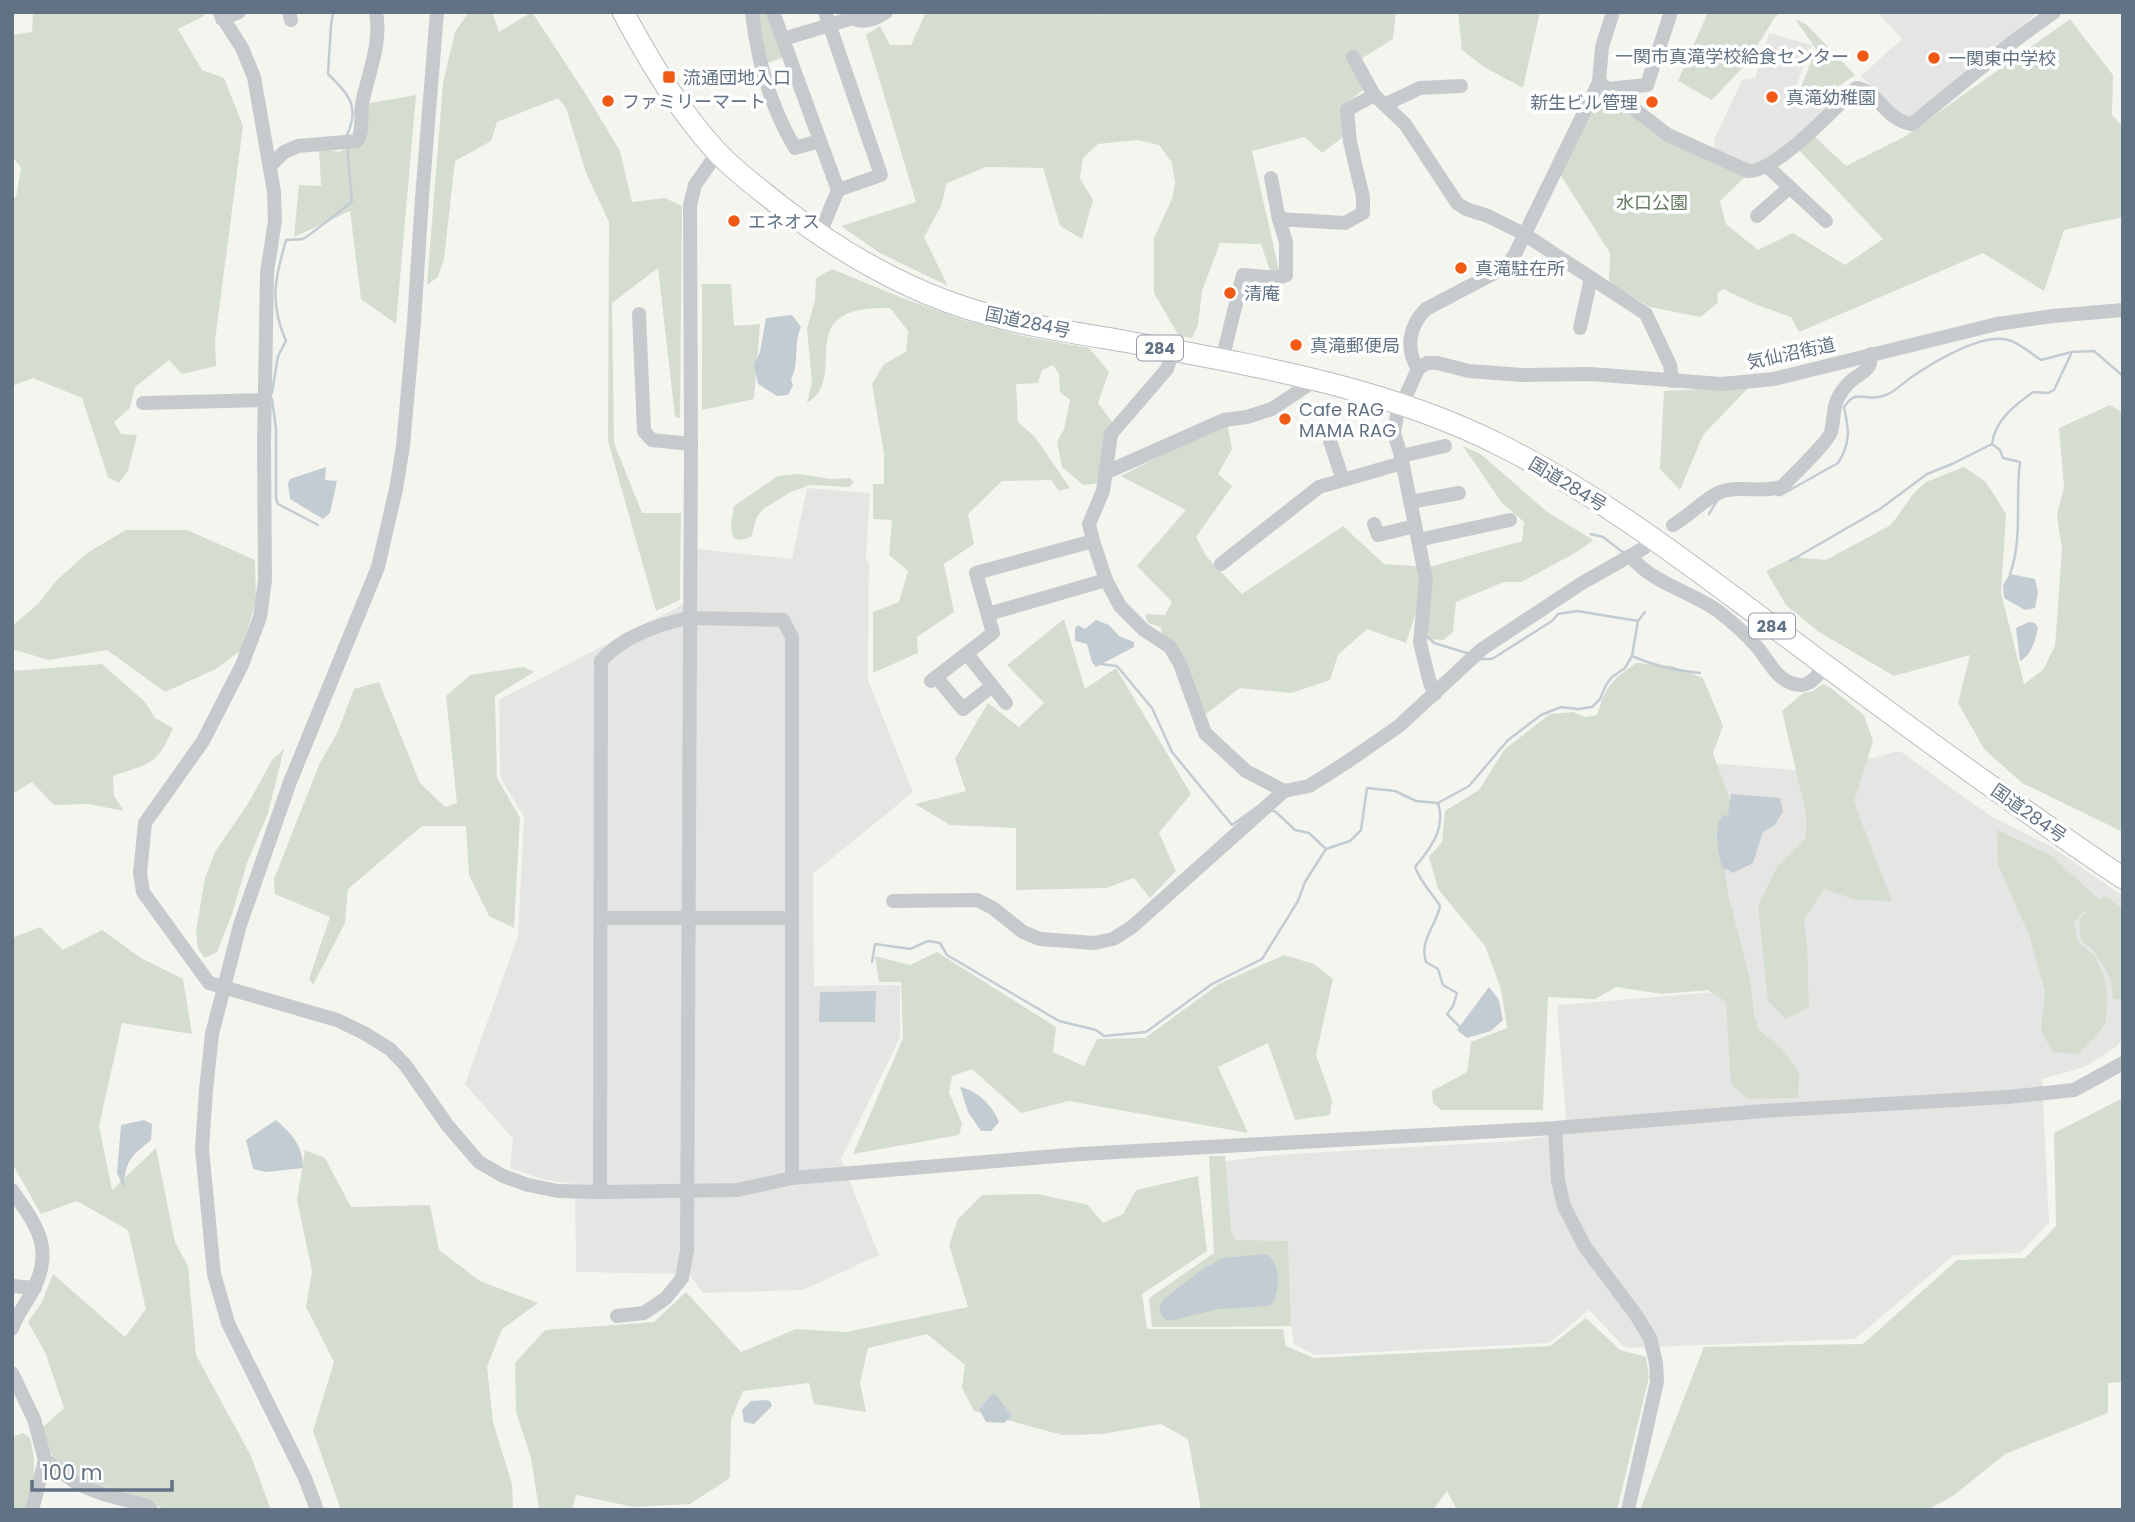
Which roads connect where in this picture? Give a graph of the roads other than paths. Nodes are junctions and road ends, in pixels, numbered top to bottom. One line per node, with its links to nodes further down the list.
1 (239, 12): 12 (street)
2 (376, 12): 22 (street)
3 (437, 12): 76 (street)
4 (610, 12): 21 (highway, 国道284号 / 284)
5 (623, 12): 21 (highway, 国道284号 / 284)
6 (752, 12): 20 (street)
7 (773, 12): 14 (street)
8 (886, 12): 13 (street)
9 (1613, 12): 16 (street)
10 (1671, 12): 16 (street)
11 (2054, 12): 23 (street)
12 (221, 16): 22 (street)
13 (827, 19): 14 (street); 26 (street)
14 (783, 39): 20 (street)
15 (1353, 57): 18 (street)
16 (1603, 85): 23 (street); 31 (street)
17 (1461, 86): 19 (street)
18 (1374, 95): 19 (street); 28 (street)
19 (1386, 104): 31 (street)
20 (819, 141): 26 (street)
21 (714, 157): 30 (highway, 国道284号 / 284); 33 (highway, 国道284号 / 284); 47 (street)
22 (271, 165): 43 (street)
23 (1768, 166): 25 (street)
24 (1271, 177): 28 (street)
25 (1790, 187): 27 (street); 29 (street)
26 (838, 190): 30 (street)
27 (1757, 216)
28 (1279, 219): 39 (street)
29 (1826, 221)
30 (815, 233): 33 (highway, 国道284号 / 284)
31 (1524, 234): 32 (street); 40 (street)
32 (1591, 278): 36 (street); 42 (street)
33 (919, 289): 37 (highway, 国道284号 / 284)
34 (2123, 310): 38 (street, 気仙沼街道)
35 (639, 314): 47 (street)
36 (1580, 328)
37 (1172, 351): 39 (highway, 国道284号 / 284); 50 (street)
38 (1871, 354): 42 (street, 気仙沼街道); 56 (street)
39 (1222, 360): 41 (highway, 国道284号 / 284)
40 (1418, 369): 42 (street, 気仙沼街道); 45 (street)
41 (1314, 381): 45 (highway, 国道284号 / 284); 50 (street)
42 (1672, 381)
43 (265, 400): 44 (street); 76 (street)
44 (143, 403)
45 (1403, 404): 49 (street); 66 (highway, 国道284号 / 284)
46 (1330, 441): 51 (street)
47 (691, 443): 64 (street)
48 (1445, 446): 49 (street)
49 (1401, 459): 51 (street); 53 (street)
50 (1107, 472): 58 (street)
51 (1343, 480): 61 (street)
52 (1459, 493): 53 (street)
53 (1410, 502): 57 (street)
54 (1510, 520): 57 (street)
55 (1374, 524): 57 (street)
56 (1673, 524)
57 (1416, 533): 68 (street)
58 (1093, 541): 62 (street); 63 (street)
59 (1644, 548): 60 (street)
60 (1631, 557): 66 (street); 68 (street)
61 (1221, 564)
62 (1106, 580): 63 (street); 70 (street)
63 (988, 614): 65 (street)
64 (689, 618): 73 (street); 74 (street); 75 (street)
65 (967, 654): 67 (street); 67 (street)
66 (1826, 666): 71 (highway, 国道284号 / 284)
67 (992, 686): 69 (street)
68 (1435, 694): 70 (street)
69 (1006, 704)
70 (1283, 791): 72 (street)
71 (2123, 878)
72 (893, 901)
73 (601, 918): 74 (street); 82 (street)
74 (687, 918): 75 (street); 81 (street)
75 (791, 918): 79 (street)
76 (225, 986): 82 (street); 91 (street)
77 (2123, 1063): 78 (street)
78 (1555, 1129): 79 (street); 92 (street)
79 (792, 1178): 81 (street)
80 (12, 1190): 84 (street)
81 (687, 1190): 82 (street); 85 (street)
82 (600, 1192)
83 (12, 1286): 84 (street)
84 (34, 1288): 86 (street)
85 (617, 1316)
86 (12, 1329)
87 (12, 1373): 88 (street)
88 (45, 1460): 89 (street); 90 (street)
89 (32, 1510)
90 (151, 1510)
91 (317, 1510)
92 (1628, 1510)

